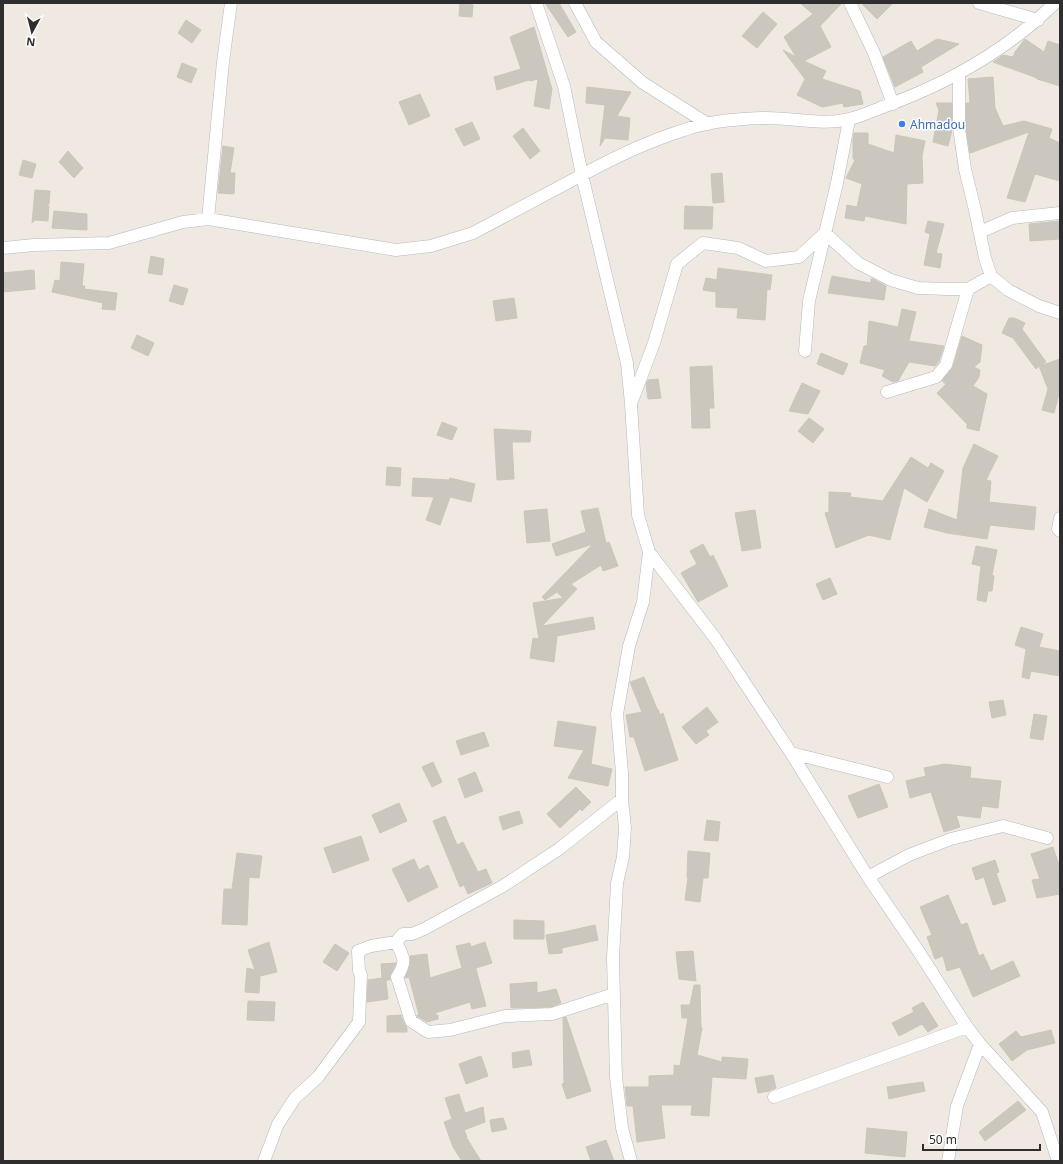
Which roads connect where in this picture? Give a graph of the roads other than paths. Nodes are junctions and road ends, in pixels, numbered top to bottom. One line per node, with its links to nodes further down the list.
1 (230, 3): 14 (street)
2 (536, 3): 12 (street)
3 (575, 3): 11 (street)
4 (850, 3): 9 (street)
5 (979, 3): 7 (street)
6 (1055, 3): 7 (street)
7 (1038, 20): 8 (street)
8 (959, 74): 9 (street); 15 (street)
9 (893, 104): 10 (street)
10 (849, 120): 11 (street); 16 (street)
11 (708, 124): 12 (street)
12 (582, 175): 14 (street); 23 (street)
13 (1060, 213): 15 (street)
14 (208, 219): 17 (street)
15 (980, 232): 18 (street)
16 (825, 233): 19 (street); 21 (street); 23 (street)
17 (3, 248)
18 (991, 276): 19 (street); 20 (street)
19 (968, 289): 22 (street)
20 (1059, 314)
21 (805, 351)
22 (887, 392)
23 (631, 404): 26 (street)
24 (1060, 518): 25 (street)
25 (1060, 531)
26 (648, 552): 27 (street); 29 (street)
27 (791, 753): 28 (street); 31 (street)
28 (887, 777)
29 (622, 799): 32 (street); 33 (street)
30 (1047, 838): 31 (street)
31 (868, 877): 34 (street)
32 (396, 942): 33 (street); 37 (street)
33 (614, 994): 38 (street)
34 (967, 1027): 35 (street); 36 (street)
35 (980, 1044): 39 (street); 40 (street)
36 (774, 1097)
37 (264, 1161)
38 (631, 1161)
39 (948, 1161)
40 (1058, 1161)

